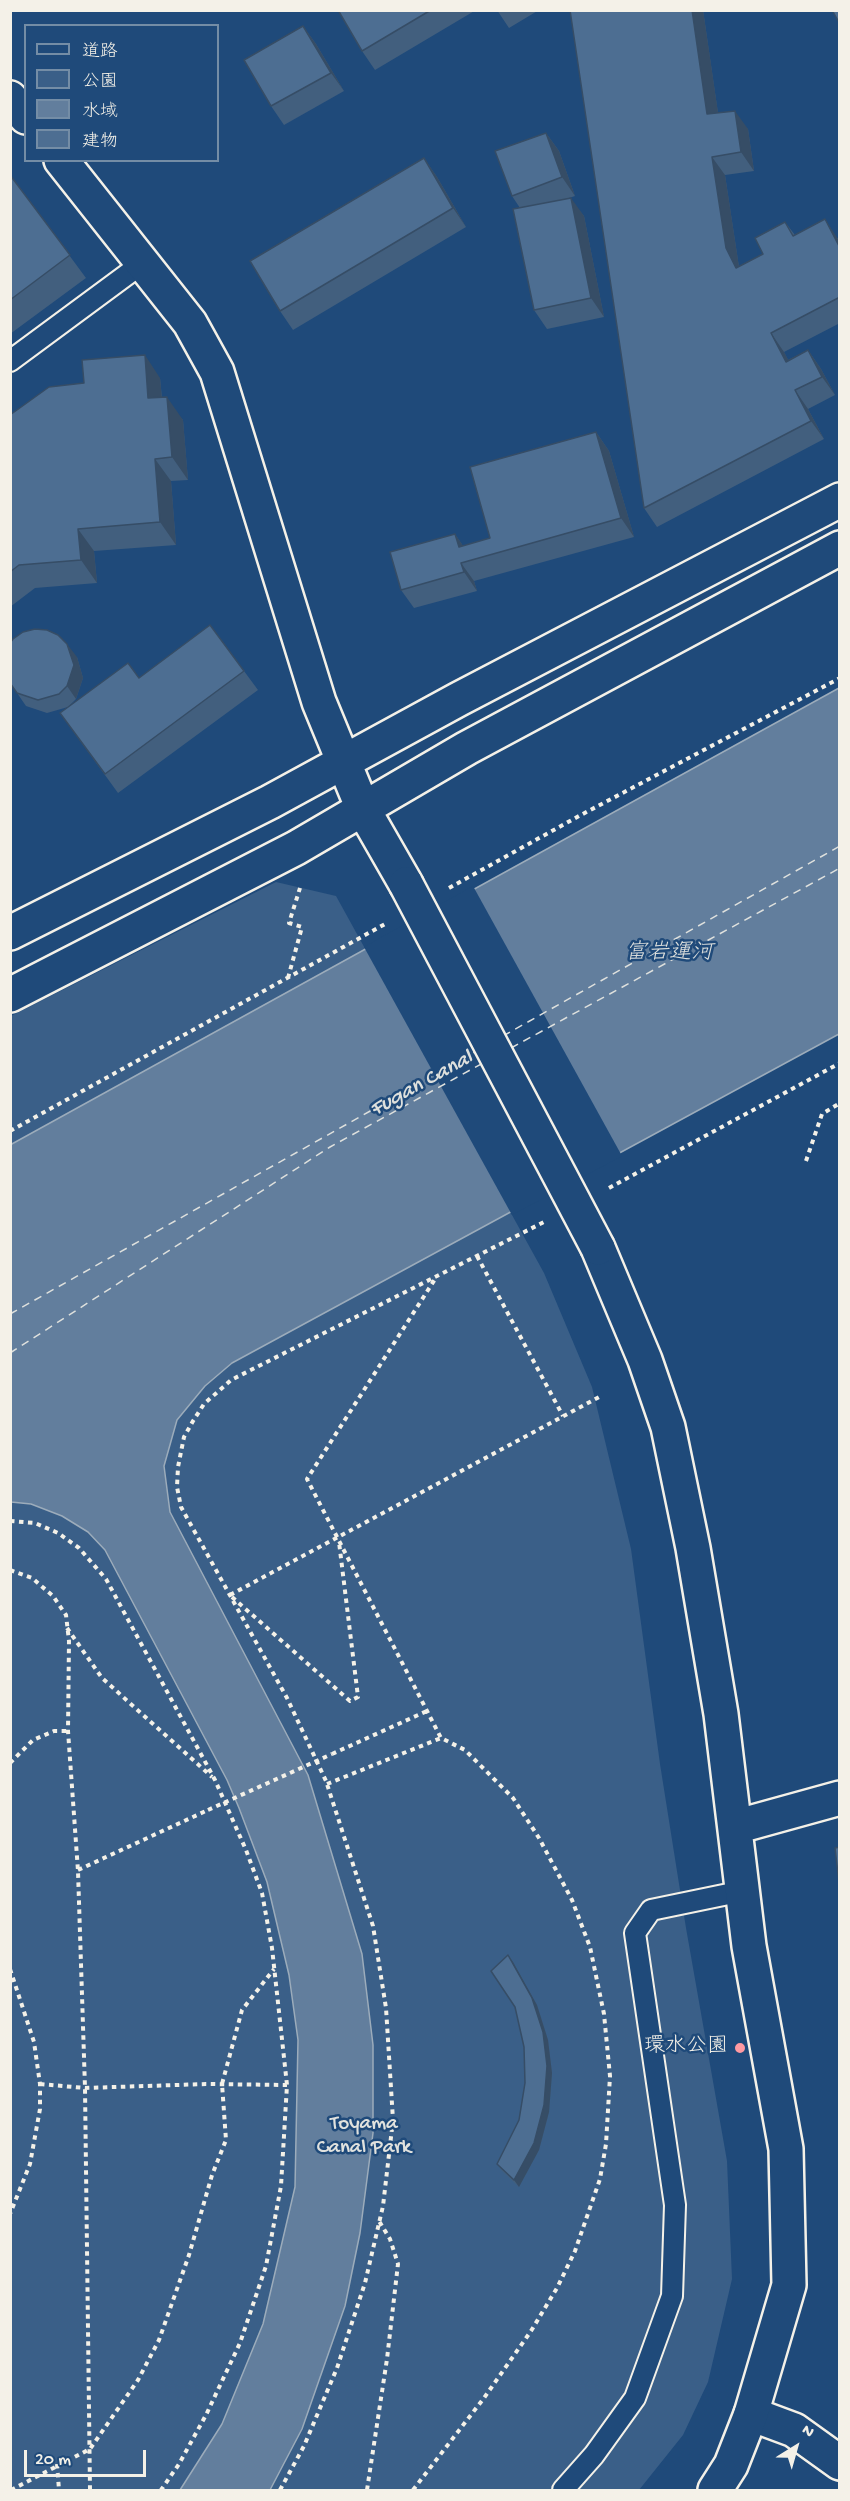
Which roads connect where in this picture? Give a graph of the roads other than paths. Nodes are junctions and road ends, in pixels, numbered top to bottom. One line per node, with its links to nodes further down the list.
1 (10, 98): 2 (street)
2 (24, 115)
3 (63, 162): 4 (street)
4 (144, 262): 5 (lane); 8 (street)
5 (10, 361)
6 (840, 500): 8 (street)
7 (840, 548): 9 (street)
8 (342, 762): 9 (street); 10 (street)
9 (363, 809): 11 (street); 13 (street, bridge)
10 (10, 933)
11 (10, 995)
12 (840, 1798): 13 (street)
13 (735, 1827): 14 (street)
14 (743, 1891): 15 (street); 17 (lane)
15 (751, 2414): 16 (street); 18 (street)
16 (840, 2463)
17 (563, 2490)
18 (715, 2490)

